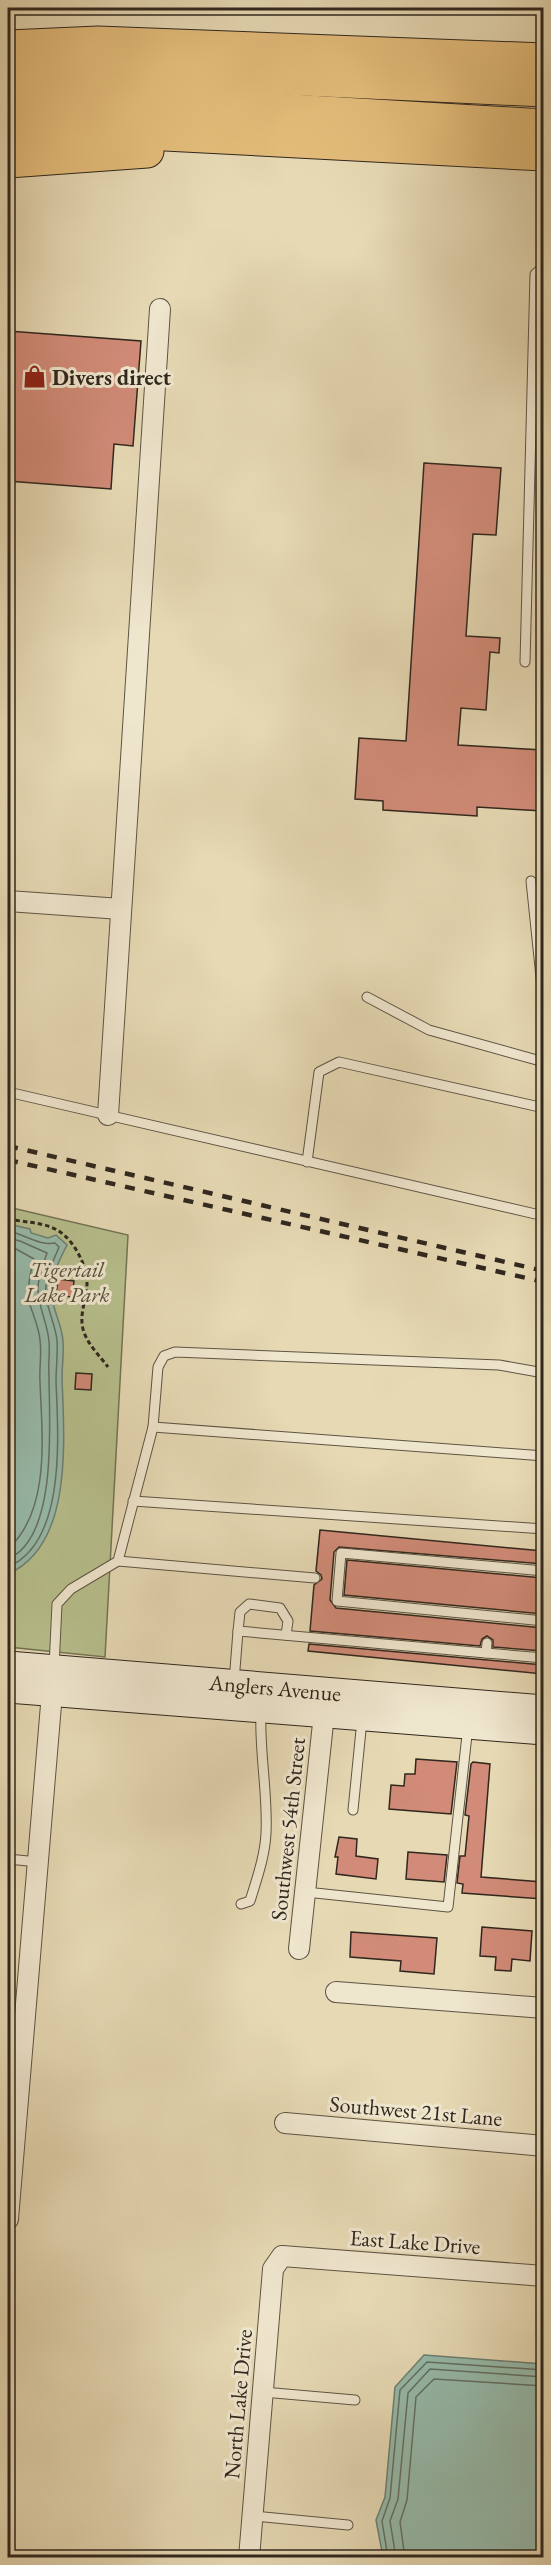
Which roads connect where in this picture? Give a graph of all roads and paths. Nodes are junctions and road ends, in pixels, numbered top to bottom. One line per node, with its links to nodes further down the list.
1 (8, 47): 2 (highway)
2 (543, 60)
3 (8, 74): 4 (highway)
4 (543, 90)
5 (8, 104): 6 (highway)
6 (543, 126)
7 (8, 130): 8 (highway)
8 (286, 142): 9 (highway); 10 (highway)
9 (543, 154)
10 (8, 161)
11 (543, 266): 13 (lane)
12 (160, 309): 16 (street)
13 (525, 662)
14 (531, 881): 18 (lane)
15 (8, 901): 16 (street)
16 (121, 909): 22 (street)
17 (367, 997): 19 (lane)
18 (543, 1006)
19 (543, 1062)
20 (8, 1092): 22 (lane)
21 (543, 1108): 23 (lane)
22 (108, 1115): 23 (lane)
23 (308, 1162): 24 (lane)
24 (543, 1216)
25 (8, 1219): 26 (path)
26 (108, 1367)
27 (543, 1373): 28 (lane)
28 (153, 1427): 29 (lane); 30 (lane)
29 (543, 1456)
30 (133, 1501): 31 (lane); 32 (lane)
31 (543, 1529)
32 (118, 1561): 34 (lane); 40 (lane)
33 (543, 1571): 35 (lane)
34 (315, 1578)
35 (543, 1621)
36 (238, 1630): 37 (lane); 37 (lane); 41 (lane)
37 (286, 1635): 38 (lane)
38 (543, 1658)
39 (8, 1665): 40 (street, Anglers Avenue)
40 (53, 1681): 41 (street, Anglers Avenue); 42 (street, Anglers Avenue); 43 (street, Anglers Avenue); 51 (street)
41 (234, 1684): 44 (street, Anglers Avenue)
42 (8, 1689)
43 (261, 1709): 45 (street, Anglers Avenue); 53 (lane)
44 (543, 1709)
45 (324, 1714): 46 (street, Anglers Avenue); 52 (street, Southwest 54th Street)
46 (363, 1716): 47 (street, Anglers Avenue); 49 (lane)
47 (468, 1725): 48 (street, Anglers Avenue); 52 (lane)
48 (543, 1731)
49 (353, 1810)
50 (8, 1859): 51 (lane)
51 (38, 1863): 57 (street)
52 (306, 1892): 54 (street, Southwest 54th Street)
53 (241, 1904)
54 (299, 1949)
55 (336, 1992): 56 (street)
56 (543, 2008)
57 (15, 2050): 60 (street)
58 (285, 2123): 59 (street, Southwest 21st Lane)
59 (543, 2146)
60 (11, 2148): 61 (street)
61 (8, 2218)
62 (282, 2256): 63 (street, East Lake Drive); 64 (street, North Lake Drive)
63 (543, 2276)
64 (263, 2392): 65 (lane); 66 (street, North Lake Drive)
65 (355, 2400)
66 (253, 2516): 67 (lane); 68 (street, North Lake Drive)
67 (348, 2525)
68 (249, 2558)

